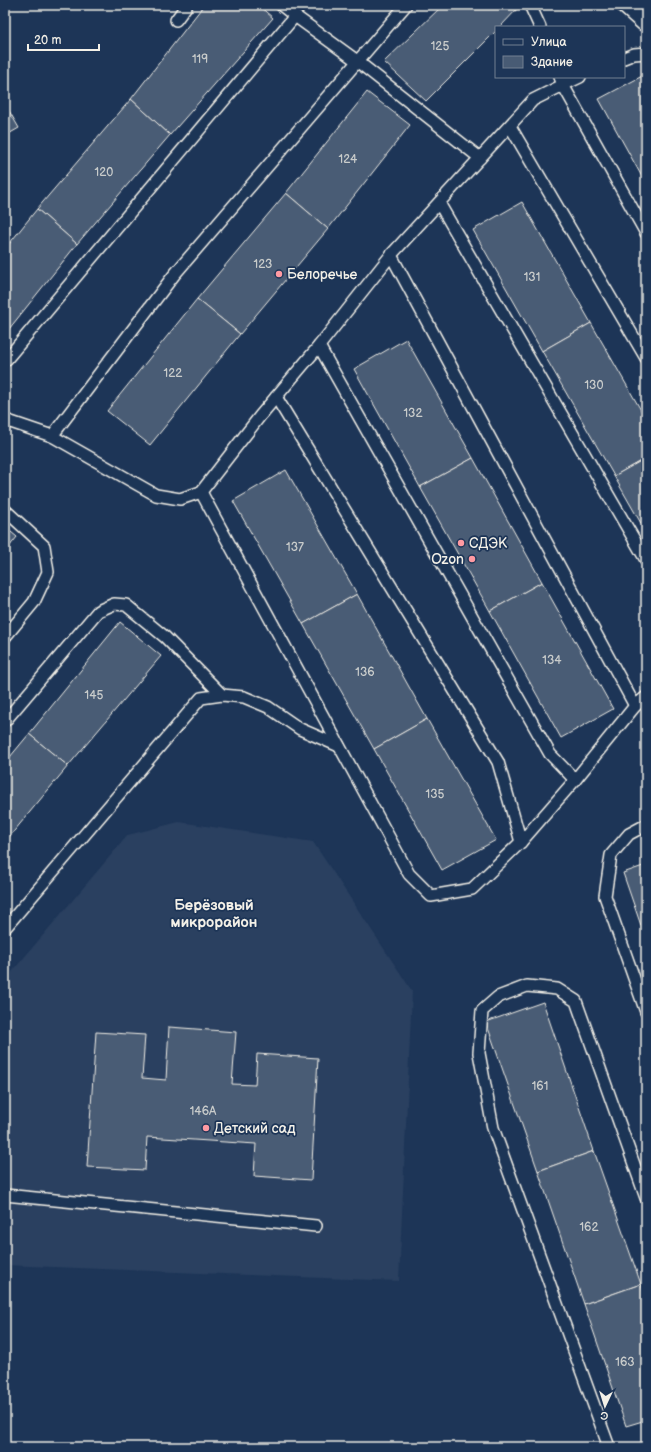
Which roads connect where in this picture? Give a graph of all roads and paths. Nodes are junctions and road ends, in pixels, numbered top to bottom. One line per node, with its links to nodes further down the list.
1 (187, 5): 7 (lane)
2 (281, 5): 6 (lane)
3 (406, 5): 12 (lane)
4 (530, 5): 9 (lane)
5 (628, 5): 8 (street)
6 (295, 16): 12 (lane); 22 (lane)
7 (176, 20)
8 (646, 22)
9 (540, 26)
10 (646, 53): 11 (lane)
11 (625, 58)
12 (357, 61): 16 (lane); 25 (lane)
13 (575, 78): 14 (lane)
14 (561, 81): 15 (lane); 18 (lane)
15 (510, 126): 16 (lane); 21 (lane)
16 (480, 158): 17 (lane)
17 (439, 203): 19 (lane); 28 (lane)
18 (646, 233)
19 (391, 255): 20 (lane); 32 (lane)
20 (319, 346): 23 (lane); 35 (lane)
21 (646, 358)
22 (5, 361)
23 (276, 397): 26 (lane); 37 (lane)
24 (5, 420): 25 (lane)
25 (52, 436): 26 (lane)
26 (201, 492): 34 (lane)
27 (5, 510): 29 (lane)
28 (646, 560)
29 (5, 637)
30 (222, 695): 33 (lane); 34 (lane); 38 (lane)
31 (646, 697): 32 (lane)
32 (634, 706): 35 (lane)
33 (5, 721)
34 (339, 746): 37 (lane)
35 (574, 780): 37 (lane)
36 (646, 825): 39 (lane)
37 (521, 842)
38 (5, 928)
39 (646, 1012)
40 (5, 1195): 42 (lane)
41 (646, 1198): 43 (lane)
42 (316, 1226)
43 (609, 1447)

